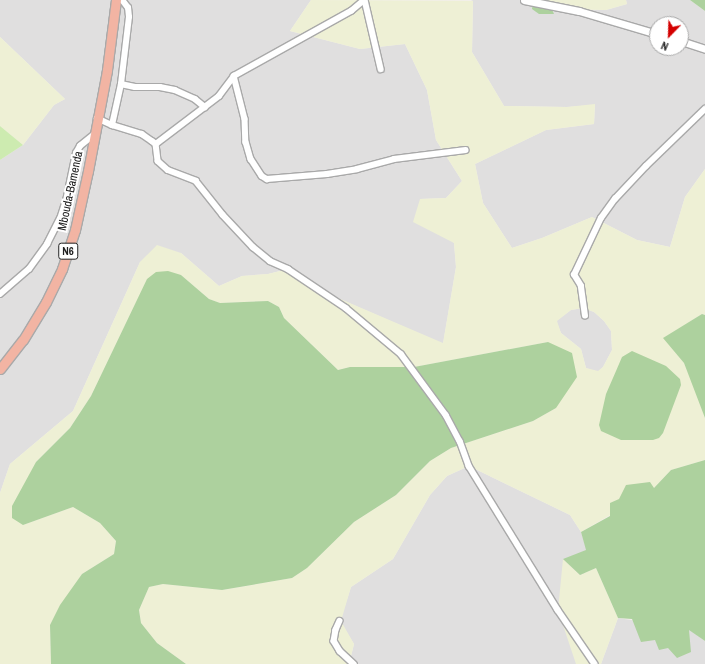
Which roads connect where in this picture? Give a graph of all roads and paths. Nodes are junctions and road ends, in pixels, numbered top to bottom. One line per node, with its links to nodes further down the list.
1 (116, 0): 13 (highway, Mbouda-Bamenda / N6)
2 (122, 0): 10 (street)
3 (364, 0): 8 (street); 9 (street)
4 (524, 0): 5 (street)
5 (649, 32)
6 (689, 43): 7 (street)
7 (705, 48)
8 (381, 69)
9 (234, 76): 11 (street); 17 (street)
10 (120, 84): 11 (street); 14 (street)
11 (206, 107): 16 (street)
12 (705, 109): 19 (street)
13 (97, 118): 14 (street); 15 (highway, Mbouda-Bamenda / N6)
14 (112, 125): 16 (street)
15 (95, 134): 18 (street); 20 (highway, Mbouda-Bamenda / N6)
16 (156, 144): 23 (street)
17 (465, 150)
18 (0, 294)
19 (585, 316)
20 (0, 369)
21 (340, 621): 22 (street)
22 (354, 664)
23 (595, 664)

